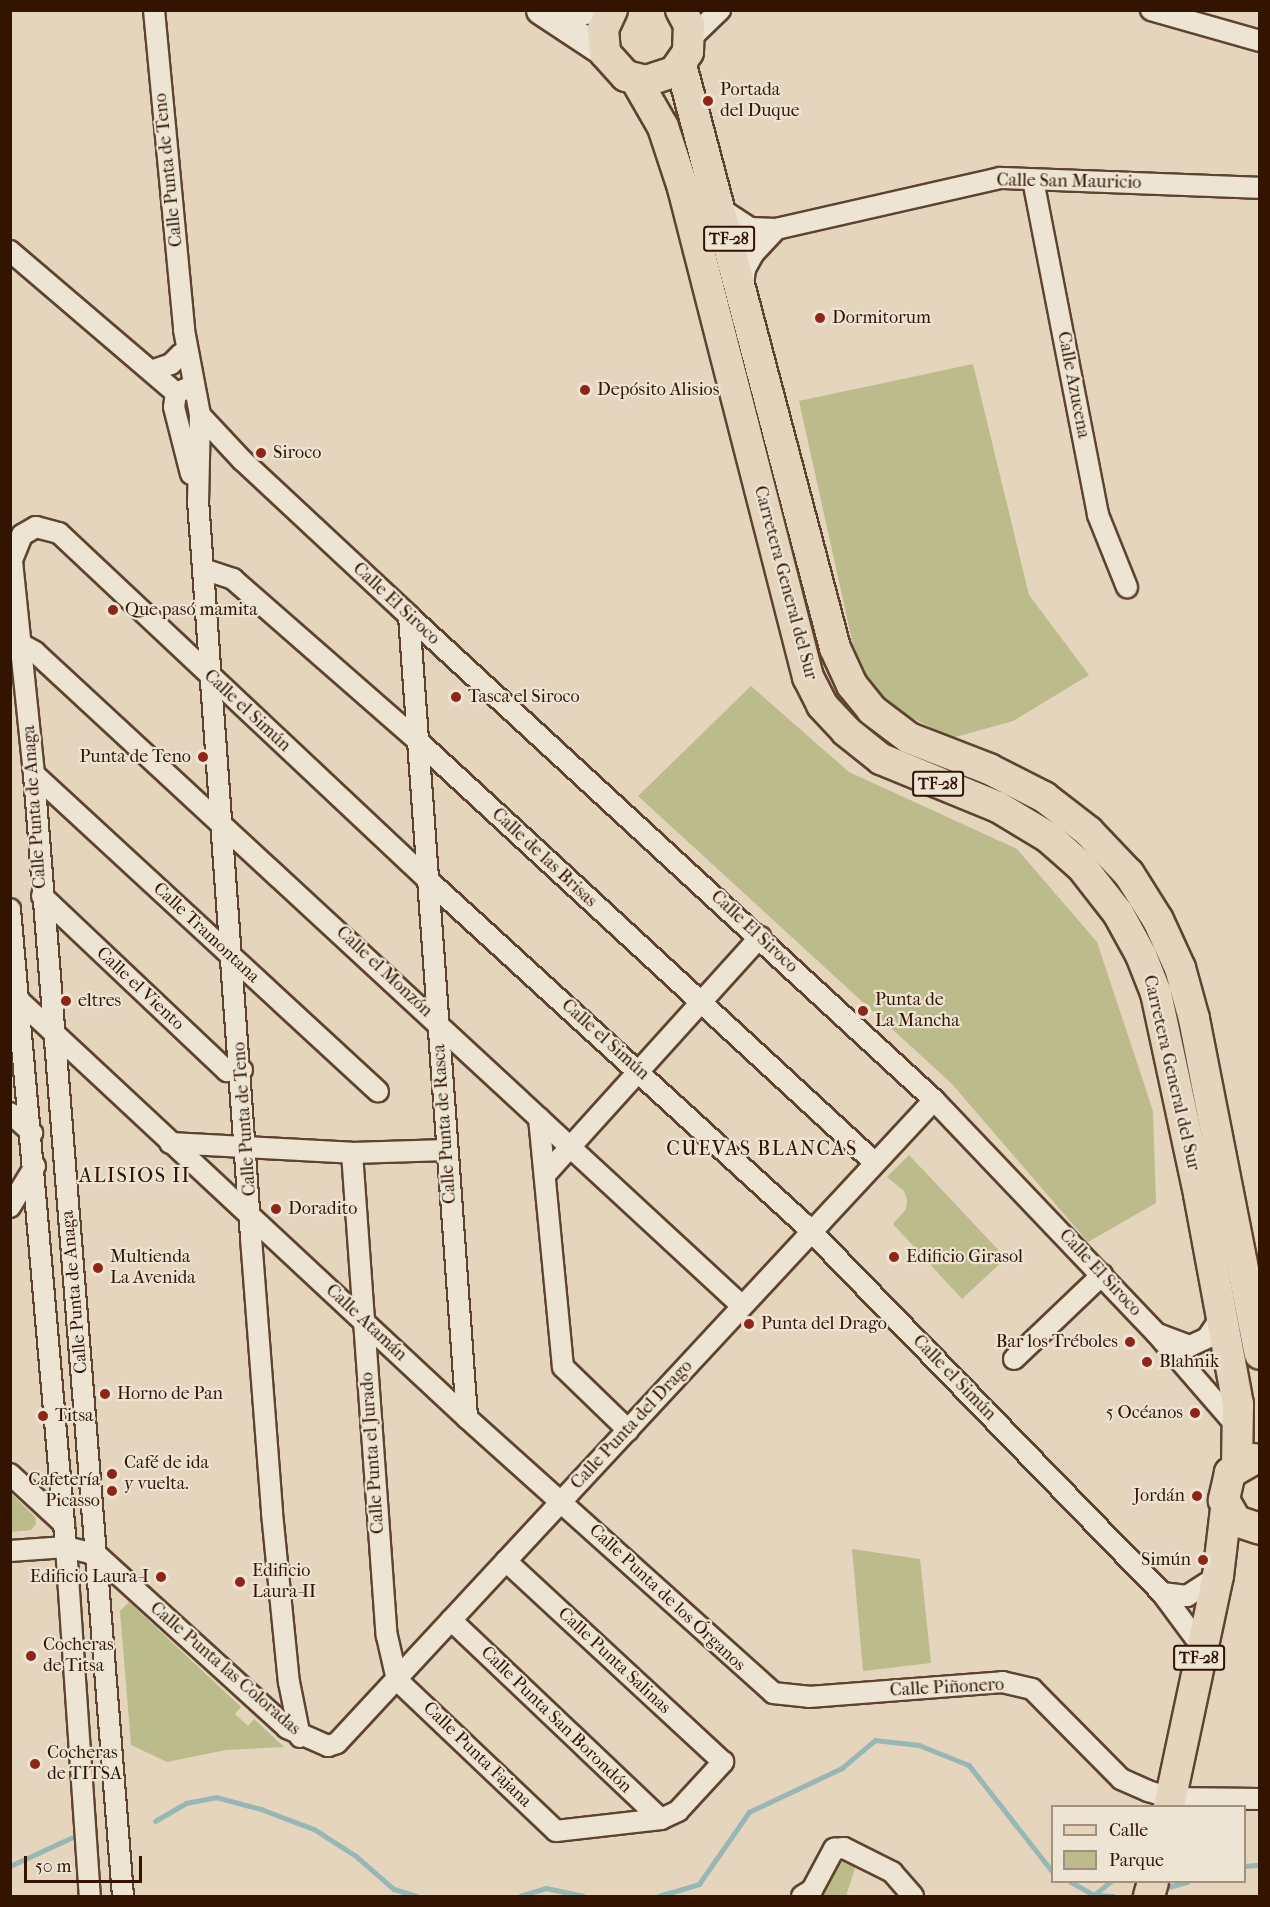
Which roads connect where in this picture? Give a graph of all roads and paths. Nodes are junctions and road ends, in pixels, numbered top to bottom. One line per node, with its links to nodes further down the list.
1 (154, 10): 18 (street, Calle Punta de Teno)
2 (540, 10): 10 (main road)
3 (578, 10): 4 (main road)
4 (585, 10)
5 (612, 10): 10 (main road)
6 (720, 10): 8 (street)
7 (1151, 10): 9 (street)
8 (686, 27): 11 (main road); 14 (main road, Carretera General del Sur / TF-28)
9 (1260, 41)
10 (605, 53): 11 (main road, TF-28)
11 (636, 80): 66 (main road, Carretera General del Sur / TF-28)
12 (1033, 180): 13 (street, Calle San Mauricio); 15 (street, Calle San Mauricio); 30 (street, Calle Azucena)
13 (1260, 188)
14 (721, 209): 15 (street, Calle San Mauricio); 17 (main road, Carretera General del Sur / TF-28)
15 (776, 229): 17 (street)
16 (10, 251): 20 (street)
17 (742, 292): 69 (main road, Carretera General del Sur / TF-28)
18 (184, 330): 19 (street, Calle Punta de Teno); 21 (street, Calle Punta de Teno)
19 (181, 354): 20 (street); 22 (street, Calle Punta de Teno)
20 (151, 371): 22 (street)
21 (197, 388): 22 (street); 23 (street, Calle Punta de Teno)
22 (176, 393): 24 (street, Calle Punta de Teno)
23 (200, 415): 25 (street, Calle Punta de Teno); 26 (street, Calle El Siroco)
24 (177, 419): 25 (street); 27 (street, Calle Punta de Teno)
25 (198, 449): 26 (street, Calle El Siroco); 27 (street, Calle Punta de Teno)
26 (242, 460): 31 (street, Calle El Siroco)
27 (198, 500): 29 (street, Calle Punta de Teno)
28 (22, 535): 32 (street, Calle Punta de Anaga); 33 (street, Calle el Simún)
29 (203, 569): 33 (street, Calle Punta de Teno); 34 (street, Calle de las Brisas)
30 (1127, 587)
31 (409, 616): 34 (street, Calle Punta de Rasca); 40 (street, Calle El Siroco)
32 (15, 641): 35 (street, Calle Punta de Anaga); 36 (street, Calle el Monzón)
33 (211, 677): 36 (street, Calle Punta de Teno); 37 (street, Calle el Simún)
34 (419, 742): 37 (street, Calle Punta de Rasca); 43 (street, Calle de las Brisas)
35 (34, 774): 38 (street, Calle Punta de Anaga); 41 (street, Calle Tramontana)
36 (222, 824): 41 (street, Calle Punta de Teno); 44 (street, Calle el Monzón)
37 (428, 880): 44 (street, Calle Punta de Rasca); 47 (street, Calle el Simún)
38 (42, 896): 45 (street, Calle Punta de Anaga); 46 (street, Calle el Viento)
39 (10, 909): 42 (street, Calle Punta de Anaga)
40 (760, 937): 43 (street); 49 (street, Calle El Siroco)
41 (234, 960): 46 (street, Calle Punta de Teno); 48 (street, Calle Tramontana)
42 (13, 994): 45 (street, Calle Atamán); 52 (street, Calle Punta de Anaga)
43 (700, 1003): 47 (street); 58 (street, Calle de las Brisas)
44 (438, 1022): 51 (street, Calle el Monzón); 56 (street, Calle Punta de Rasca)
45 (55, 1035): 53 (street, Calle Atamán); 82 (street, Calle Punta de Anaga)
46 (242, 1070): 55 (street, Calle Punta de Teno)
47 (639, 1071): 54 (street); 63 (street, Calle el Simún)
48 (378, 1091)
49 (934, 1100): 58 (street, Calle Punta del Drago); 64 (street, Calle El Siroco)
50 (10, 1113): 52 (street)
51 (539, 1118): 54 (street, Calle el Monzón); 60 (street)
52 (32, 1133): 59 (street, Calle Punta de Anaga)
53 (170, 1143): 55 (street); 62 (street, Calle Atamán)
54 (570, 1147): 60 (street); 65 (street, Calle el Monzón)
55 (247, 1150): 57 (street); 62 (street, Calle Punta de Teno)
56 (447, 1150): 57 (street); 71 (street, Calle Punta de Rasca)
57 (352, 1153): 67 (street, Calle Punta el Jurado)
58 (875, 1163): 63 (street, Calle Punta del Drago)
59 (35, 1166): 61 (street); 78 (street, Calle Punta de Anaga)
60 (545, 1175): 72 (street)
61 (10, 1207)
62 (250, 1216): 67 (street, Calle Atamán); 89 (street, Calle Punta de Teno)
63 (812, 1232): 65 (street, Calle Punta del Drago); 85 (street, Calle el Simún)
64 (1102, 1275): 68 (street, Calle El Siroco); 70 (street)
65 (742, 1306): 72 (street, Calle Punta del Drago)
66 (1221, 1317): 68 (street); 73 (main road, Carretera General del Sur / TF-28)
67 (364, 1321): 71 (street, Calle Atamán); 88 (street, Calle Punta el Jurado)
68 (1156, 1333): 73 (street, Calle El Siroco)
69 (1260, 1354)
70 (1014, 1359)
71 (467, 1418): 76 (street, Calle Atamán)
72 (628, 1430): 76 (street, Calle Punta del Drago)
73 (1240, 1430): 74 (main road, Carretera General del Sur / TF-28)
74 (1248, 1463): 77 (main road, TF-28)
75 (10, 1474): 78 (street)
76 (562, 1500): 83 (street, Calle Punta del Drago); 90 (street, Calle Punta de los Órganos)
77 (1226, 1509): 79 (main road); 84 (main road, TF-28)
78 (64, 1524): 80 (street, Calle Punta de Anaga)
79 (1259, 1529)
80 (66, 1547): 81 (street, Calle Punta las Coloradas); 82 (street, Calle Punta las Coloradas); 97 (street, Calle Punta de Anaga)
81 (10, 1551)
82 (97, 1555): 91 (street, Calle Punta las Coloradas); 98 (street, Calle Punta de Anaga)
83 (506, 1561): 86 (street, Calle Punta del Drago); 96 (street, Calle Punta Salinas)
84 (1218, 1576): 85 (street); 87 (main road, TF-28)
85 (1162, 1593): 87 (street, Calle el Simún)
86 (451, 1620): 88 (street, Calle Punta del Drago); 96 (street, Calle Punta San Borondón)
87 (1202, 1647): 95 (main road, TF-28)
88 (398, 1680): 93 (street, Calle Punta del Drago); 96 (street, Calle Punta Fajana)
89 (289, 1682): 91 (street); 92 (street, Calle Punta de Teno)
90 (773, 1693): 95 (street, Calle Piñonero)
91 (258, 1702): 92 (street, Calle Punta las Coloradas)
92 (300, 1737): 93 (street, Calle Punta las Coloradas)
93 (328, 1746)
94 (1260, 1798): 95 (street, Calle Piñonero)
95 (1170, 1802)
96 (661, 1819)
97 (90, 1896)
98 (123, 1896)
99 (802, 1896): 100 (street)
100 (913, 1896)

